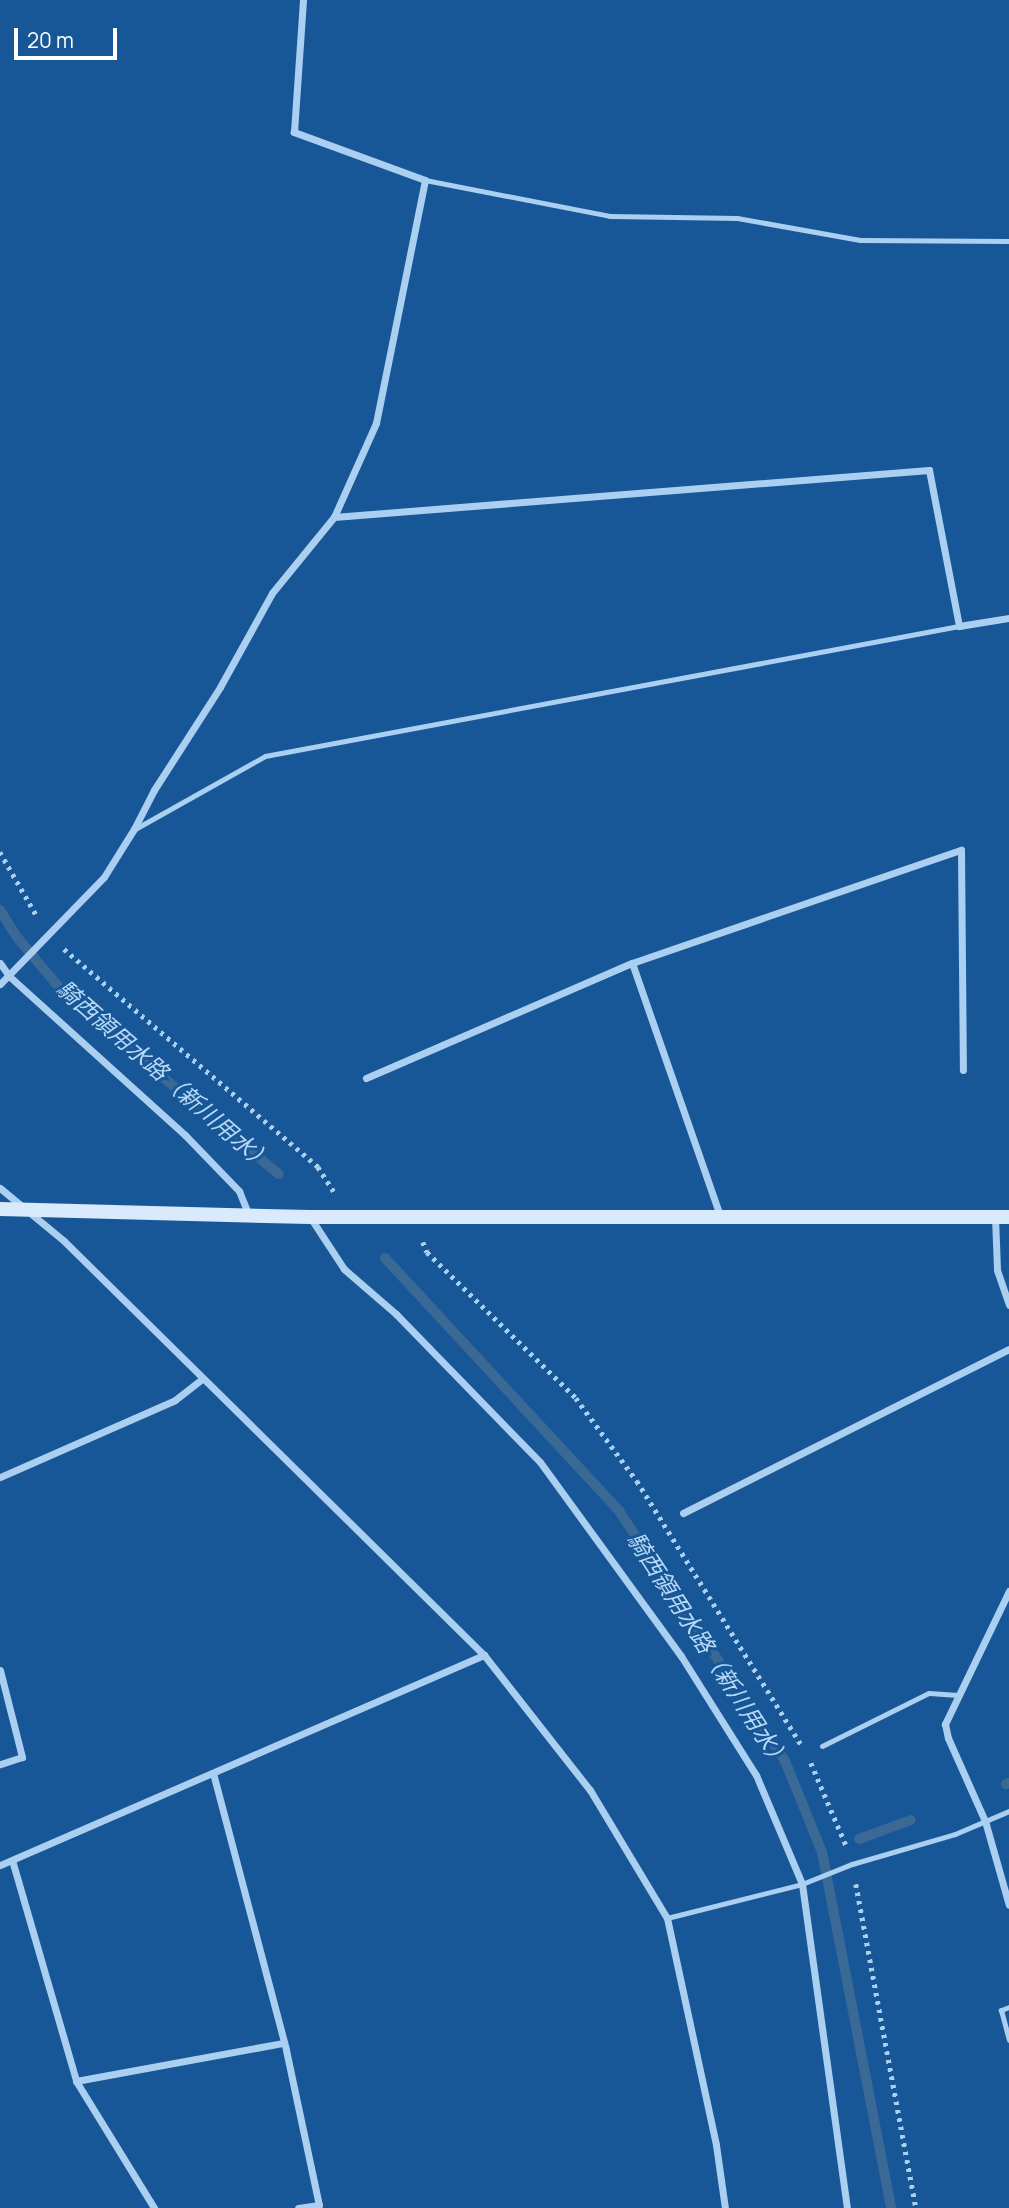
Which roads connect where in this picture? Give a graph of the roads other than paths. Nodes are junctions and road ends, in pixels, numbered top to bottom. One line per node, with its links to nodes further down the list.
1 (303, 0): 2 (street)
2 (425, 180): 3 (lane); 4 (street)
3 (1009, 241)
4 (334, 517): 6 (street); 7 (street)
5 (1009, 618): 6 (street)
6 (958, 626): 7 (lane)
7 (134, 829): 10 (street)
8 (0, 963): 10 (street)
9 (632, 963): 12 (street); 13 (street); 20 (street)
10 (9, 976): 11 (street); 17 (street)
11 (0, 984)
12 (963, 1070)
13 (366, 1078)
14 (0, 1188): 16 (street)
15 (0, 1209): 16 (street)
16 (28, 1210): 17 (street); 23 (street)
17 (249, 1216): 18 (street)
18 (310, 1217): 20 (street); 37 (street)
19 (1002, 1217): 20 (street); 21 (street)
20 (721, 1219)
21 (1009, 1305)
22 (1009, 1349): 25 (street)
23 (201, 1380): 24 (street); 27 (street)
24 (0, 1477)
25 (683, 1513)
26 (1009, 1591): 29 (street)
27 (484, 1655): 32 (street); 39 (street)
28 (0, 1670): 31 (street)
29 (958, 1695): 30 (lane); 34 (street)
30 (822, 1745)
31 (0, 1764)
32 (213, 1773): 35 (street); 42 (street)
33 (1009, 1811): 34 (lane)
34 (985, 1821): 37 (lane); 38 (street)
35 (12, 1860): 36 (street); 43 (street)
36 (0, 1865)
37 (802, 1884): 39 (lane); 47 (street)
38 (1009, 1905)
39 (667, 1917): 46 (street)
40 (1009, 2007): 41 (lane)
41 (1009, 2039)
42 (284, 2043): 43 (street); 45 (street)
43 (76, 2081): 44 (street)
44 (154, 2208)
45 (298, 2208)
46 (725, 2208)
47 (847, 2208)

